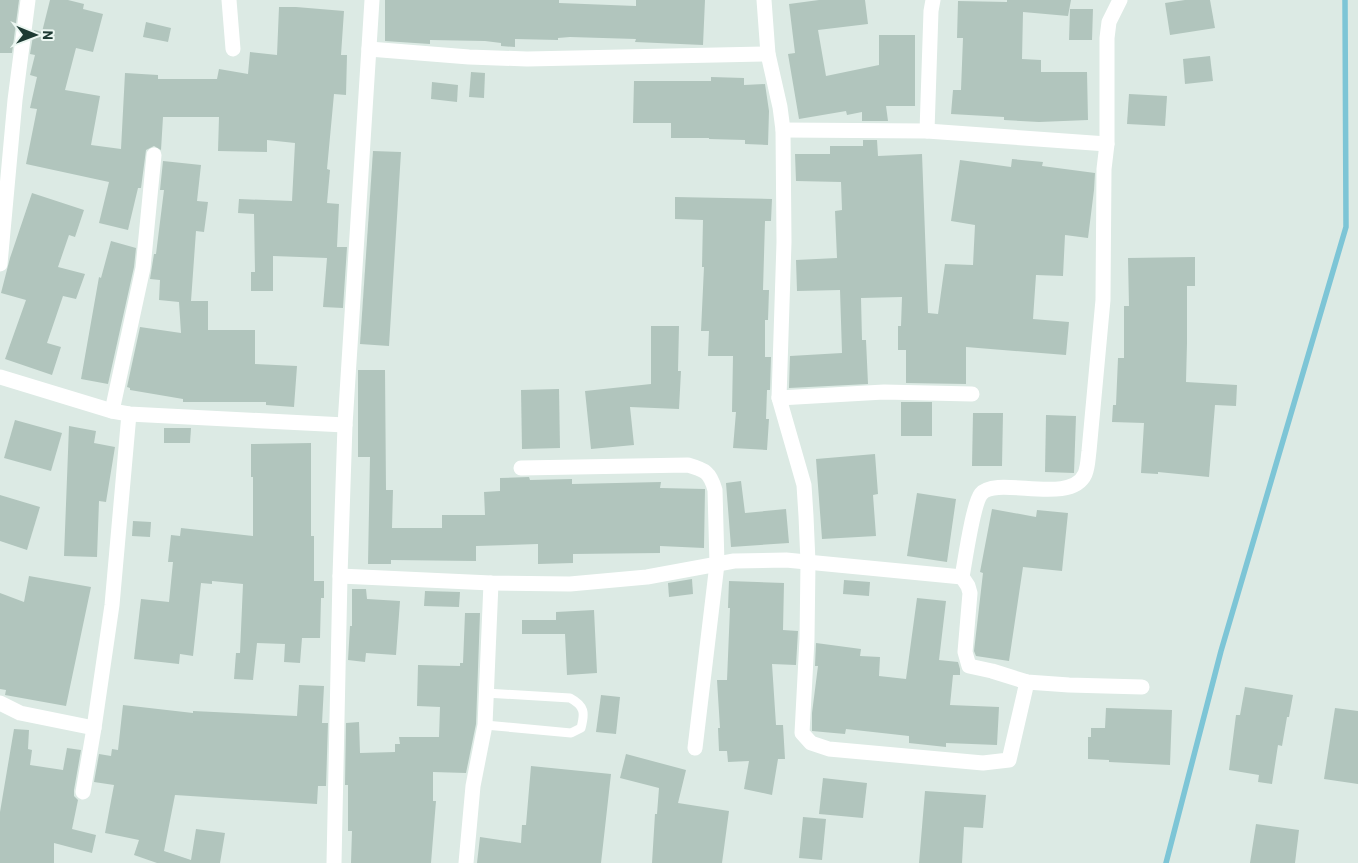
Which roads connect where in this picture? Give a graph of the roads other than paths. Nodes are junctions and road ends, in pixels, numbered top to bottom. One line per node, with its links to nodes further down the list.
1 (28, 0): 14 (street)
2 (229, 0): 7 (street)
3 (372, 0): 8 (street)
4 (764, 0): 9 (street)
5 (933, 0): 11 (street)
6 (1120, 0): 12 (street)
7 (233, 49)
8 (369, 49): 9 (street); 20 (street)
9 (768, 54): 10 (street)
10 (783, 130): 11 (street); 17 (street)
11 (927, 131): 12 (street)
12 (1107, 144): 25 (street)
13 (154, 155): 18 (street)
14 (0, 264)
15 (0, 377): 18 (street)
16 (972, 394): 17 (street)
17 (779, 398): 22 (street)
18 (112, 411): 19 (street)
19 (129, 414): 20 (street); 32 (street)
20 (345, 425): 24 (street)
21 (521, 468): 23 (street)
22 (808, 562): 23 (street); 25 (street); 27 (street)
23 (717, 564): 26 (street); 33 (street)
24 (340, 576): 26 (street); 35 (street)
25 (962, 577): 27 (street)
26 (492, 583): 29 (street)
27 (1027, 682): 28 (street)
28 (1142, 687)
29 (486, 693): 31 (street); 31 (lane)
30 (0, 702): 32 (street)
31 (485, 725): 36 (street)
32 (94, 728): 34 (street)
33 (695, 748)
34 (83, 792)
35 (334, 863)
36 (466, 863)

